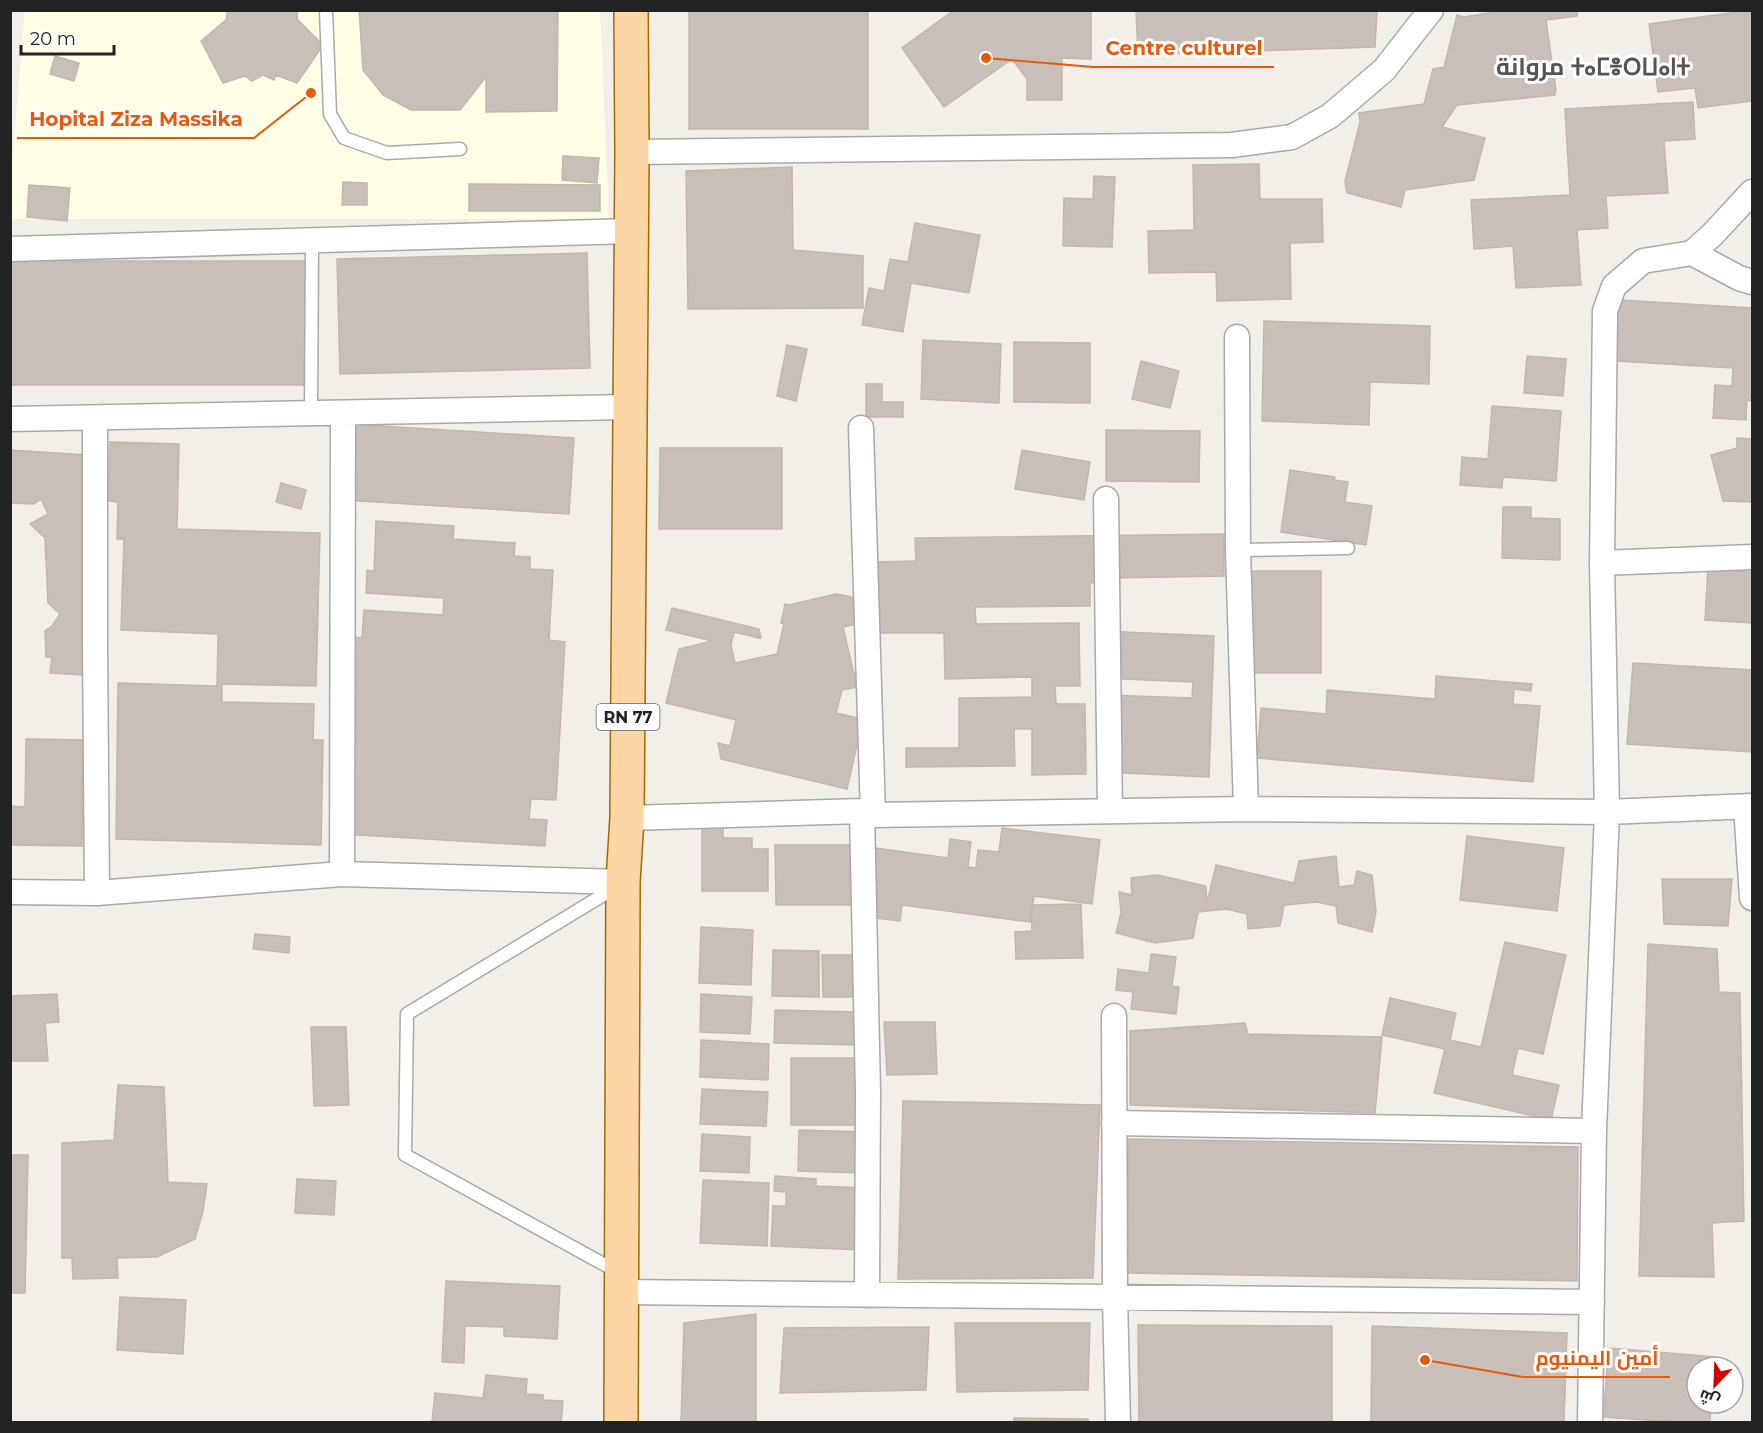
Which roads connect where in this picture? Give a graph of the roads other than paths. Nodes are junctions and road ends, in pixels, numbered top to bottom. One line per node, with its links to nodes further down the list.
1 (326, 10): 4 (lane)
2 (631, 10): 5 (main road, RN 77)
3 (1431, 10): 5 (street)
4 (460, 149)
5 (632, 152): 7 (main road, RN 77)
6 (1752, 192): 10 (street)
7 (631, 231): 8 (street); 13 (main road, RN 77)
8 (312, 240): 9 (street); 15 (lane)
9 (10, 249)
10 (1692, 253): 11 (street); 23 (street)
11 (1752, 282)
12 (1237, 337): 21 (street)
13 (629, 407): 14 (street); 29 (main road, RN 77)
14 (343, 413): 15 (street); 30 (street)
15 (311, 414): 16 (street)
16 (95, 418): 17 (street); 33 (street)
17 (10, 419)
18 (861, 428): 28 (street)
19 (1106, 499): 26 (street)
20 (1348, 548): 21 (lane)
21 (1238, 550): 25 (street)
22 (1752, 557): 23 (street)
23 (1602, 562): 27 (street)
24 (1749, 806): 27 (street); 34 (street)
25 (1246, 809): 26 (street); 27 (street)
26 (1110, 811): 28 (street)
27 (1607, 812): 37 (street)
28 (867, 813): 29 (street); 39 (street)
29 (627, 818): 31 (main road, RN 77)
30 (342, 874): 31 (street); 33 (street)
31 (623, 882): 38 (main road, RN 77); 38 (lane)
32 (10, 892): 33 (street)
33 (97, 893)
34 (1752, 898)
35 (1114, 1016): 36 (street)
36 (1114, 1124): 37 (street); 40 (street)
37 (1594, 1131): 41 (street)
38 (622, 1283): 39 (street); 42 (main road, RN 77)
39 (867, 1294): 40 (street)
40 (1115, 1298): 41 (street); 43 (street)
41 (1592, 1302): 44 (street)
42 (621, 1422)
43 (1118, 1422)
44 (1590, 1422)

